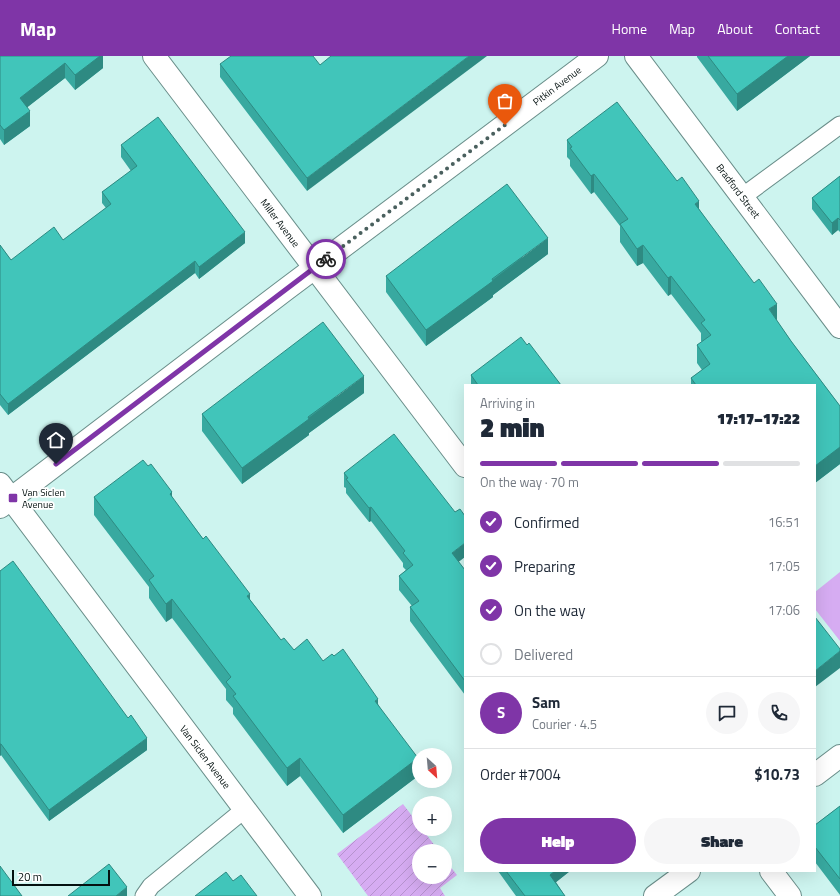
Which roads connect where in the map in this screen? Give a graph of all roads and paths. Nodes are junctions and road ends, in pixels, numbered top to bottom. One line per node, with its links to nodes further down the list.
1 (154, 56): 6 (street, Miller Avenue)
2 (597, 56): 6 (street, Pitkin Avenue)
3 (636, 56): 5 (street, Bradford Street)
4 (840, 125): 5 (lane)
5 (742, 197): 7 (street, Bradford Street)
6 (315, 268): 8 (street, Miller Avenue); 9 (street, Pitkin Avenue)
7 (840, 327)
8 (464, 465)
9 (4, 497): 12 (street, Van Siclen Avenue)
10 (840, 756): 11 (street)
11 (816, 774)
12 (245, 809): 15 (lane); 16 (street, Van Siclen Avenue)
13 (688, 872): 17 (street)
14 (772, 872): 18 (street)
15 (144, 896)
16 (310, 896)
17 (656, 896)
18 (790, 896)

